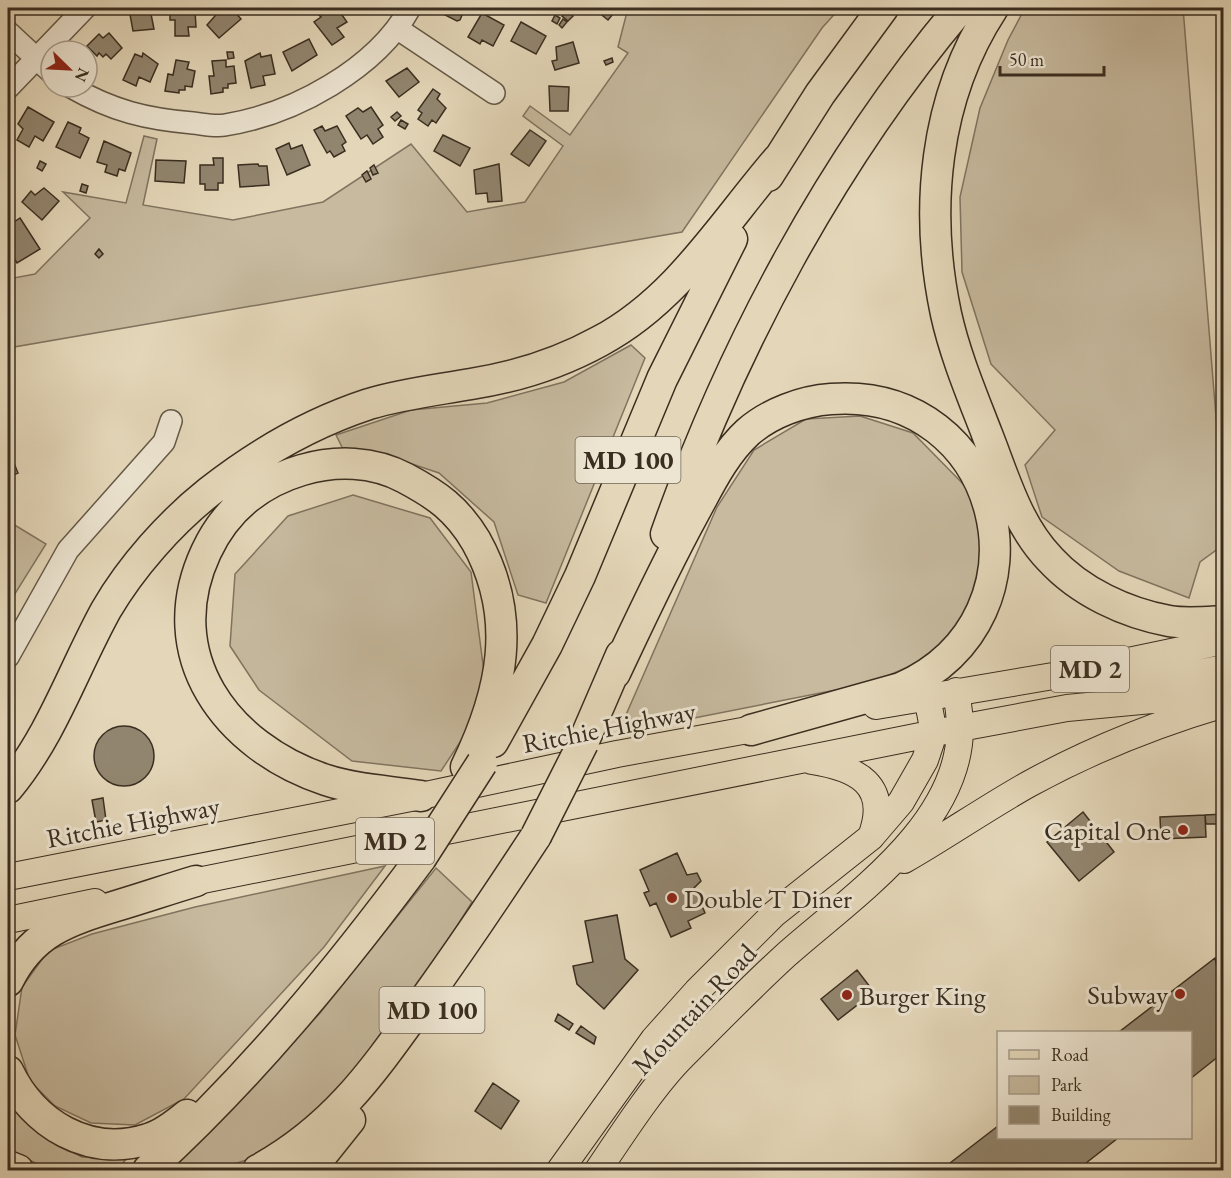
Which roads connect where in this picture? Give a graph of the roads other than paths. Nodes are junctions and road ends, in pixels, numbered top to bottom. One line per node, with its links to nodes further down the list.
1 (85, 8): 8 (street)
2 (410, 8): 6 (street)
3 (883, 8): 14 (highway, MD 100)
4 (960, 8): 20 (highway, MD 100)
5 (993, 8): 16 (highway)
6 (398, 29): 12 (street); 13 (street)
7 (8, 32): 9 (street)
8 (62, 39)
9 (39, 61)
10 (39, 68): 11 (street)
11 (8, 88)
12 (494, 93)
13 (94, 99)
14 (778, 159): 30 (highway, MD 100); 31 (highway)
15 (171, 421): 18 (street)
16 (1224, 621)
17 (1224, 641): 22 (main road, Ritchie Highway / MD 2)
18 (8, 657)
19 (1224, 668): 25 (main road)
20 (615, 673): 27 (highway); 33 (highway, MD 100, bridge)
21 (1224, 687): 25 (main road, MD 2)
22 (956, 691): 23 (main road, Ritchie Highway / MD 2); 26 (main road, Mountain Road)
23 (927, 697): 27 (main road, Ritchie Highway / MD 2); 28 (main road, Mountain Road)
24 (1224, 704): 35 (main road)
25 (1067, 708): 26 (main road, MD 2)
26 (960, 728): 28 (main road, MD 2); 35 (main road, Mountain Road)
27 (751, 730): 32 (main road, Ritchie Highway / MD 2)
28 (934, 733): 29 (main road, MD 2); 34 (main road, Mountain Road)
29 (800, 759): 34 (main road); 37 (main road, MD 2)
30 (474, 765): 32 (highway); 40 (highway, MD 100, bridge)
31 (8, 788)
32 (421, 796): 36 (main road, Ritchie Highway / MD 2)
33 (536, 837): 45 (highway); 46 (highway, MD 100)
34 (871, 837): 47 (main road, Mountain Road)
35 (886, 871): 48 (main road, Mountain Road)
36 (8, 877)
37 (196, 881): 38 (main road, MD 2); 39 (highway)
38 (8, 920)
39 (8, 981)
40 (316, 994): 41 (highway); 44 (highway, MD 100)
41 (8, 1071)
42 (8, 1166): 43 (highway)
43 (18, 1170)
44 (148, 1170)
45 (258, 1170)
46 (310, 1170)
47 (560, 1170)
48 (598, 1170)

